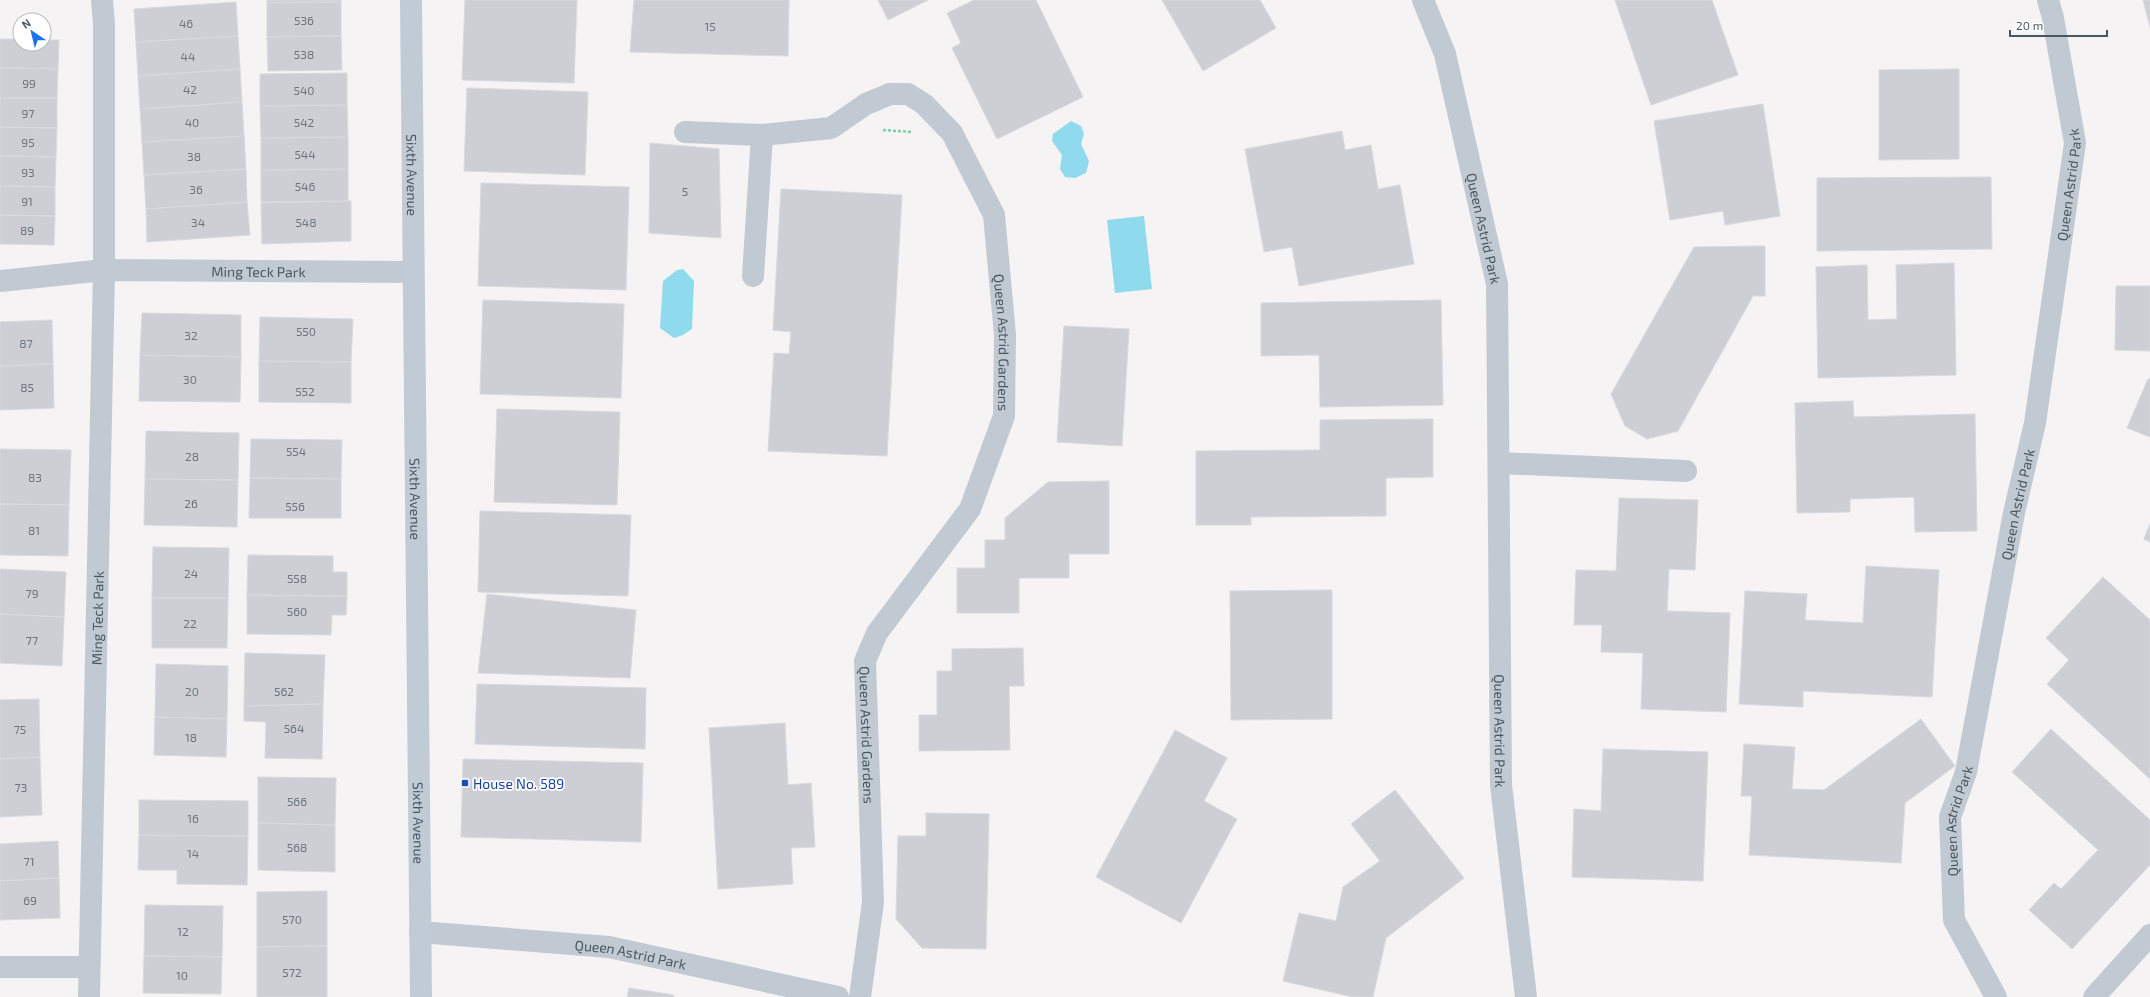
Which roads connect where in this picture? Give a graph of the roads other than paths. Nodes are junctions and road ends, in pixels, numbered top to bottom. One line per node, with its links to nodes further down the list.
1 (102, 0): 7 (street, Ming Teck Park)
2 (411, 0): 8 (main road, Sixth Avenue)
3 (1423, 0): 11 (street, Queen Astrid Park)
4 (2048, 0): 22 (street, Queen Astrid Park)
5 (685, 132): 6 (street, Queen Astrid Gardens)
6 (762, 135): 9 (street); 20 (street, Queen Astrid Gardens)
7 (104, 270): 8 (street, Ming Teck Park); 10 (street, Ming Teck Park); 16 (street, Ming Teck Park)
8 (413, 272): 13 (main road, Sixth Avenue)
9 (754, 276)
10 (0, 281)
11 (1499, 463): 12 (street); 21 (street, Queen Astrid Park)
12 (1686, 471)
13 (420, 932): 18 (main road, Sixth Avenue); 19 (street, Queen Astrid Park)
14 (2150, 935): 23 (street)
15 (0, 967): 16 (street)
16 (88, 967): 17 (street, Ming Teck Park)
17 (89, 997)
18 (421, 997)
19 (838, 997)
20 (860, 997)
21 (1526, 997)
22 (1996, 997)
23 (2094, 997)

